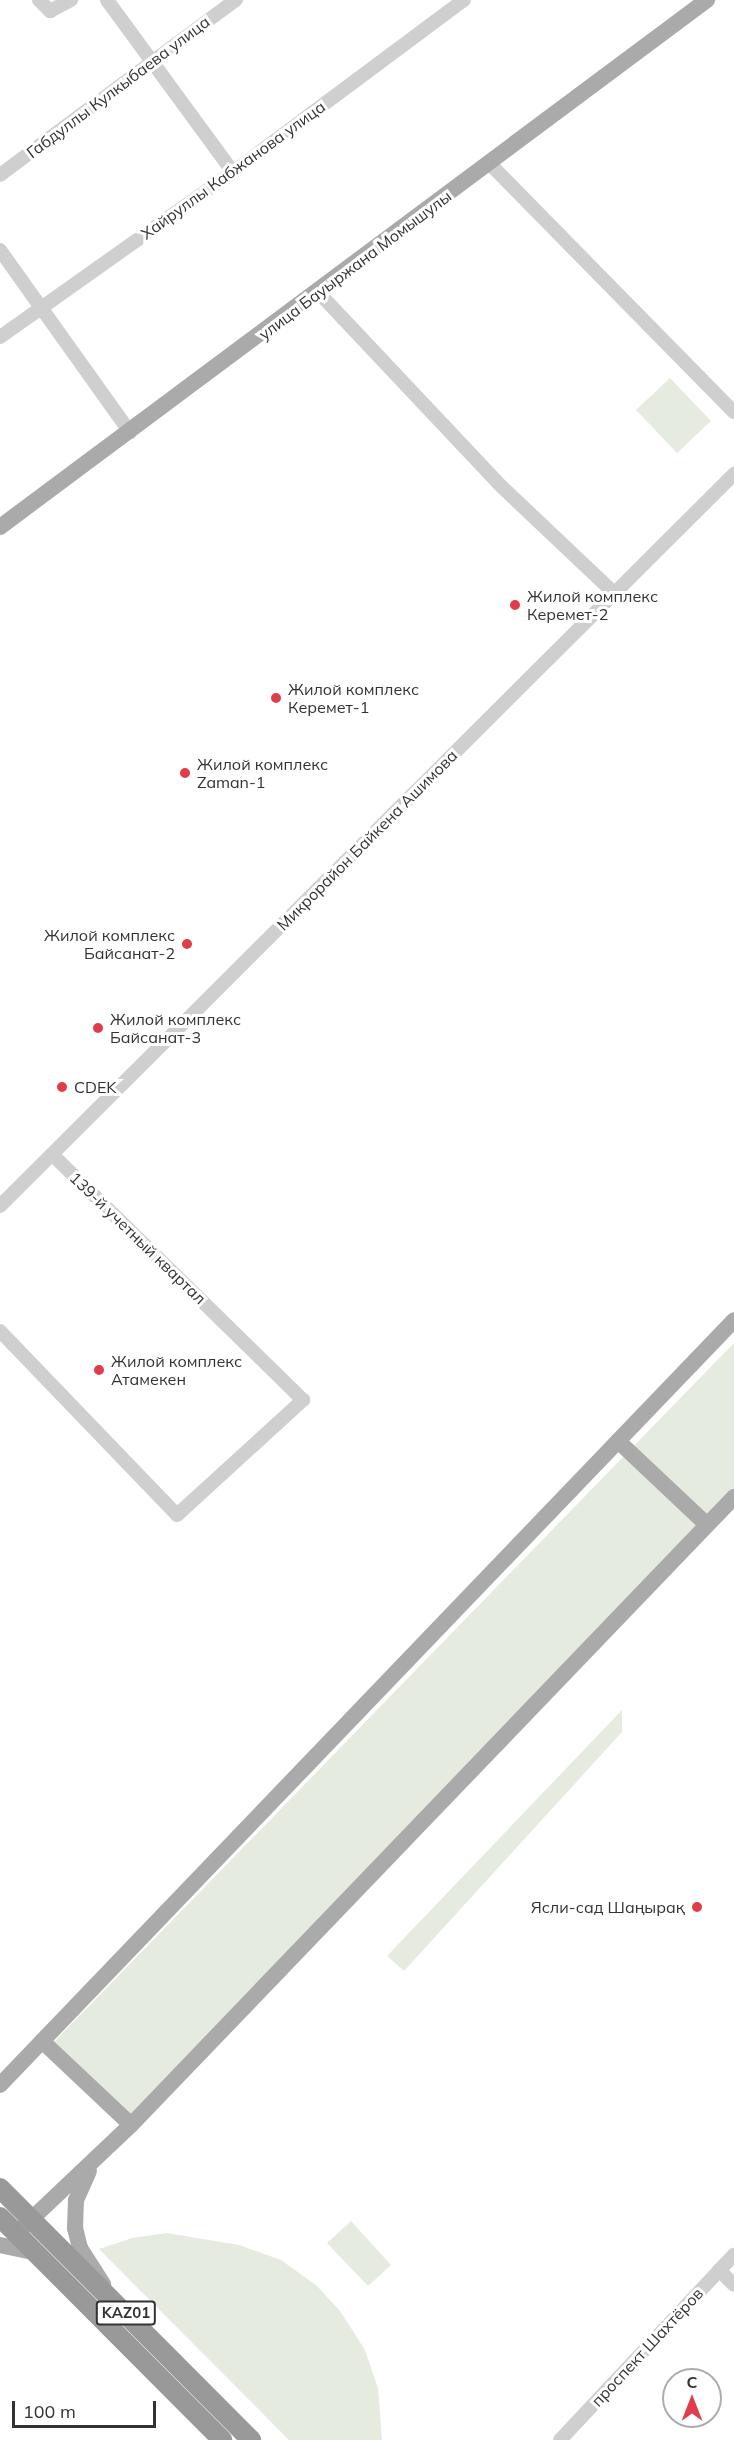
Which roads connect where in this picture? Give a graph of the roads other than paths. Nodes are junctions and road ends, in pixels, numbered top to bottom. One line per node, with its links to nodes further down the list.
1 (39, 0): 2 (street)
2 (71, 0)
3 (107, 0): 7 (street)
4 (236, 0): 7 (street, Габдуллы Кулкыбаева улица)
5 (464, 0): 9 (street, Хайруллы Кабжанова улица)
6 (707, 0): 8 (main road, улица Бауыржана Момышулы)
7 (152, 62): 9 (street); 10 (street, Габдуллы Кулкыбаева улица)
8 (490, 164): 12 (main road, улица Бауыржана Момышулы); 15 (street)
9 (233, 172): 13 (street, Хайруллы Кабжанова улица)
10 (0, 175)
11 (0, 250): 13 (street)
12 (319, 293): 16 (main road, улица Бауыржана Момышулы); 19 (street)
13 (41, 308): 14 (street, Хайруллы Кабжанова улица); 16 (street)
14 (0, 337)
15 (734, 412)
16 (130, 432): 18 (main road, улица Бауыржана Момышулы)
17 (734, 474): 19 (street, Микрорайон Байкена Ашимова)
18 (0, 527)
19 (614, 593): 20 (street, Микрорайон Байкена Ашимова)
20 (52, 1154): 21 (street, Микрорайон Байкена Ашимова); 23 (street, 139-й учетный квартал)
21 (0, 1206)
22 (734, 1320): 24 (main road)
23 (0, 1331)
24 (618, 1441): 26 (main road); 27 (main road)
25 (734, 1497): 26 (main road)
26 (707, 1525): 30 (main road)
27 (42, 2041): 28 (main road); 30 (main road)
28 (6, 2074): 29 (main road)
29 (0, 2085)
30 (126, 2130): 33 (main road); 40 (main road)
31 (0, 2188): 33 (highway, KАZ01)
32 (0, 2217): 34 (highway, KАZ01)
33 (32, 2218): 34 (main road); 40 (highway, KАZ01)
34 (16, 2233): 36 (highway, KАZ01)
35 (0, 2245): 36 (main road)
36 (37, 2253): 41 (highway, KАZ01)
37 (734, 2255): 38 (street, проспект Шахтёров)
38 (719, 2270): 39 (street); 43 (street, проспект Шахтёров)
39 (734, 2285)
40 (116, 2302): 42 (highway, KАZ01)
41 (222, 2440)
42 (251, 2440)
43 (560, 2440)

